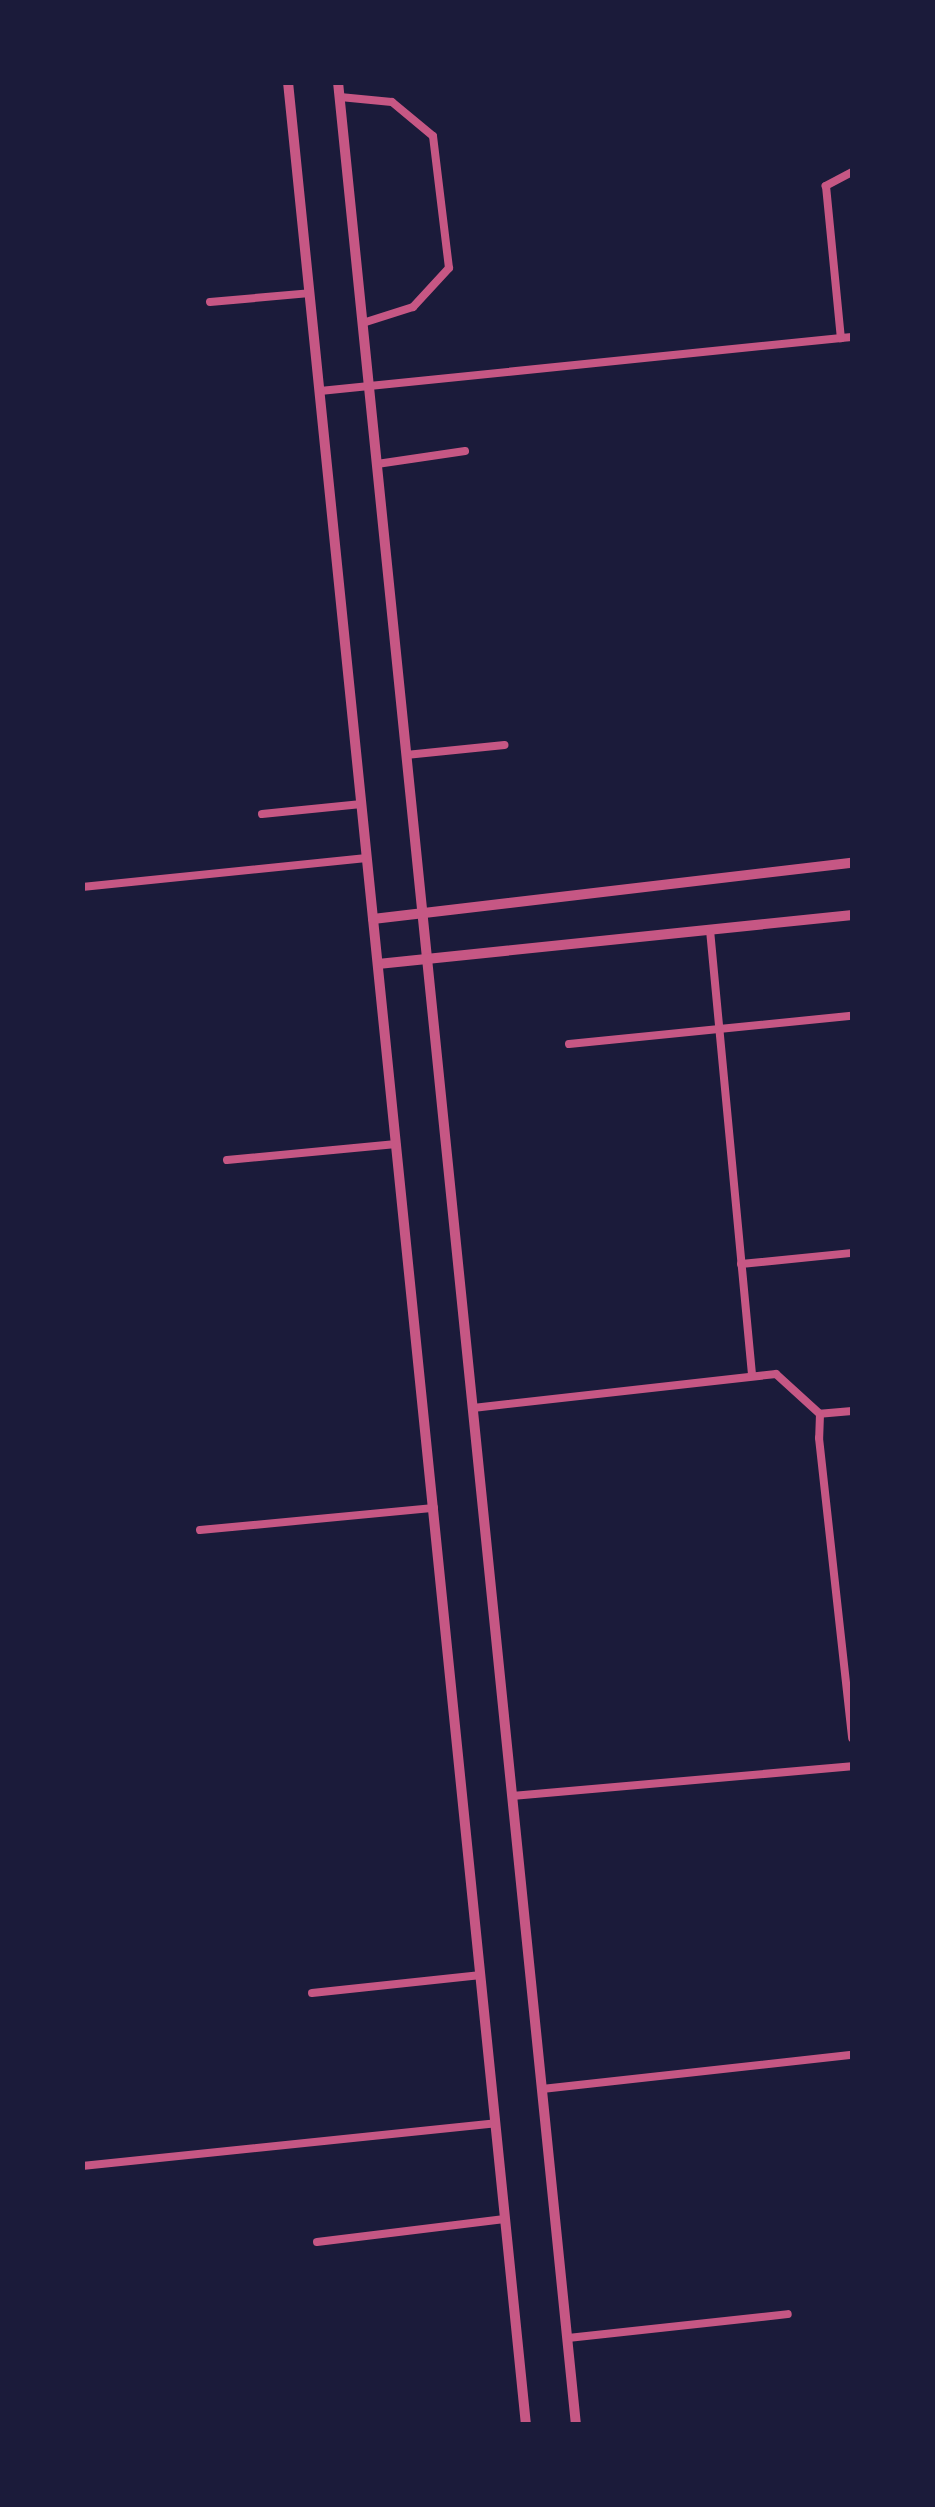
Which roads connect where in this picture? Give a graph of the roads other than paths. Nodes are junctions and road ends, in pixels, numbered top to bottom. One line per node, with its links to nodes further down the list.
1 (288, 82): 5 (street)
2 (338, 82): 3 (street)
3 (340, 97): 7 (street); 7 (lane)
4 (852, 172): 9 (lane)
5 (310, 292): 6 (lane); 11 (street)
6 (210, 302)
7 (362, 323): 10 (street)
8 (852, 337): 9 (lane)
9 (841, 338): 10 (lane)
10 (369, 386): 11 (lane); 13 (street)
11 (320, 391): 16 (street)
12 (464, 451): 13 (lane)
13 (377, 464): 15 (street)
14 (504, 745): 15 (lane)
15 (406, 756): 21 (street)
16 (362, 804): 17 (lane); 18 (street)
17 (262, 814)
18 (368, 858): 20 (lane); 23 (street)
19 (852, 863): 21 (street)
20 (82, 886)
21 (423, 913): 23 (street); 25 (street)
22 (852, 915): 24 (street)
23 (374, 919): 26 (street)
24 (710, 930): 25 (street); 28 (lane)
25 (427, 958): 26 (street); 35 (street)
26 (378, 964): 30 (street)
27 (852, 1016): 28 (lane)
28 (719, 1029): 29 (lane); 33 (lane)
29 (568, 1044)
30 (396, 1144): 31 (lane); 38 (street)
31 (226, 1160)
32 (852, 1253): 33 (lane)
33 (741, 1264): 34 (lane)
34 (752, 1375): 35 (lane); 37 (lane)
35 (473, 1408): 43 (street)
36 (852, 1411): 37 (lane)
37 (820, 1414): 40 (lane)
38 (434, 1508): 39 (lane); 44 (street)
39 (200, 1530)
40 (848, 1644): 41 (lane)
41 (852, 1738)
42 (852, 1766): 43 (lane)
43 (512, 1796): 47 (street)
44 (482, 1974): 45 (lane); 48 (street)
45 (312, 1993)
46 (852, 2055): 47 (lane)
47 (542, 2090): 53 (street)
48 (496, 2123): 49 (lane); 50 (street)
49 (82, 2166)
50 (505, 2219): 51 (lane); 54 (street)
51 (317, 2242)
52 (788, 2314): 53 (lane)
53 (568, 2338): 55 (street)
54 (526, 2424)
55 (576, 2424)

